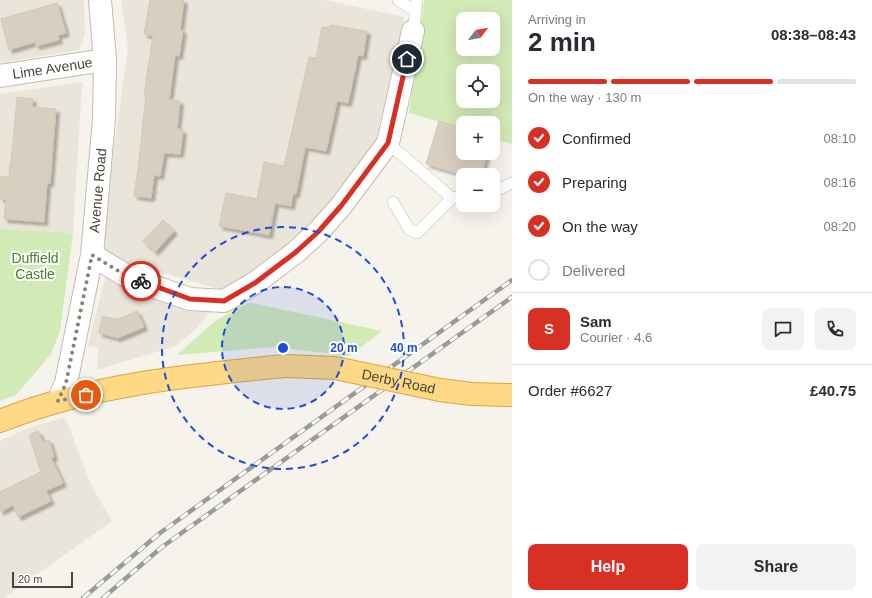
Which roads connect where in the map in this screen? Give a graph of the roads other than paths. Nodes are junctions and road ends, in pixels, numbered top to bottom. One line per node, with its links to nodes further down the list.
1 (100, 0): 4 (street, Avenue Road)
2 (398, 0): 3 (lane)
3 (415, 14): 6 (street)
4 (105, 60): 5 (street, Lime Avenue); 12 (street, Avenue Road)
5 (0, 76)
6 (388, 143): 10 (lane); 12 (street)
7 (512, 183): 8 (lane)
8 (500, 189)
9 (456, 197): 10 (lane)
10 (452, 198): 11 (lane)
11 (393, 202)
12 (92, 255): 14 (street, Avenue Road)
13 (512, 396): 14 (highway, Derby Road, bridge)
14 (58, 401): 15 (highway, Derby Road)
15 (0, 421)

